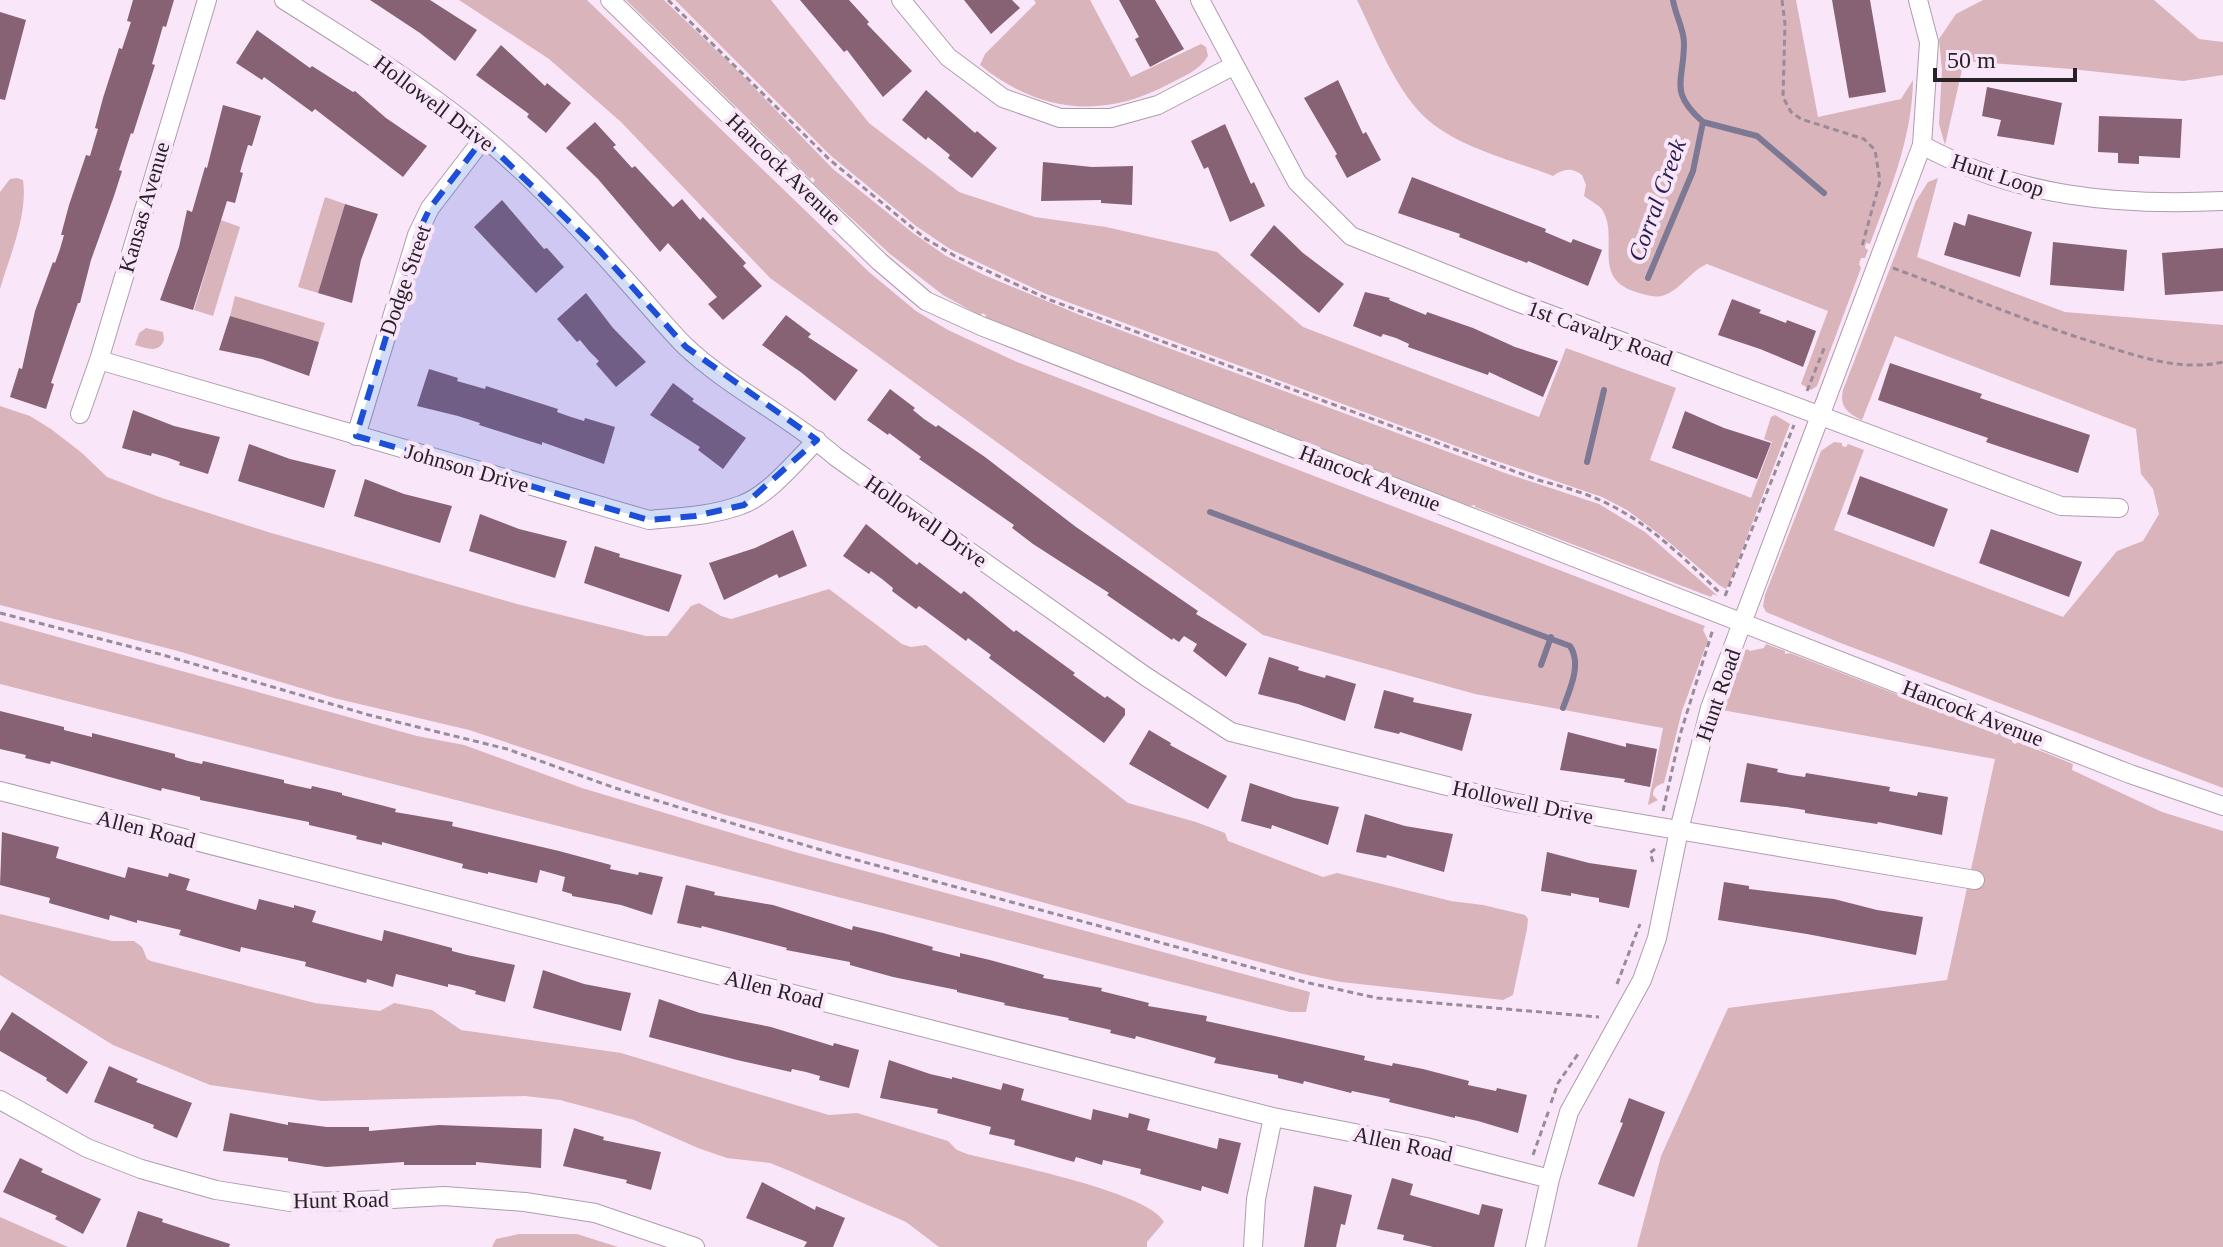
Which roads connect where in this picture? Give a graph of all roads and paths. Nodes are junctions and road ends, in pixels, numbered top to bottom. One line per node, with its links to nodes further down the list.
1 (207, 0): 14 (street, Kansas Avenue)
2 (284, 0): 10 (street, Hollowell Drive)
3 (610, 0): 23 (street, Hancock Avenue)
4 (668, 0): 21 (path)
5 (901, 0): 9 (street)
6 (1200, 0): 9 (street, 1st Cavalry Road)
7 (1782, 0): 13 (path)
8 (1918, 0): 11 (street)
9 (1233, 66): 17 (street, 1st Cavalry Road)
10 (483, 139): 18 (street, Dodge Street); 19 (street, Hollowell Drive)
11 (1922, 145): 12 (street, Hunt Loop); 13 (street, Hunt Road)
12 (2223, 201)
13 (1878, 262): 15 (path); 17 (street, Hunt Road)
14 (99, 360): 16 (street, Kansas Avenue); 18 (street, Johnson Drive)
15 (2223, 362)
16 (80, 414)
17 (1821, 416): 20 (street, 1st Cavalry Road); 23 (street, Hunt Road)
18 (356, 436): 19 (street, Johnson Drive)
19 (817, 440): 26 (street, Hollowell Drive)
20 (2119, 508)
21 (1725, 597)
22 (0, 613): 28 (path)
23 (1743, 623): 25 (street, Hancock Avenue); 26 (street, Hunt Road)
24 (0, 791): 30 (street, Allen Road)
25 (2223, 806)
26 (1679, 830): 27 (street, Hollowell Drive); 31 (street, Hunt Road)
27 (1975, 880)
28 (1603, 1017)
29 (0, 1100): 32 (street, Hunt Road)
30 (1273, 1117): 31 (street, Allen Road); 33 (street)
31 (1550, 1179): 34 (street, Hunt Road)
32 (695, 1247)
33 (1253, 1247)
34 (1535, 1247)

